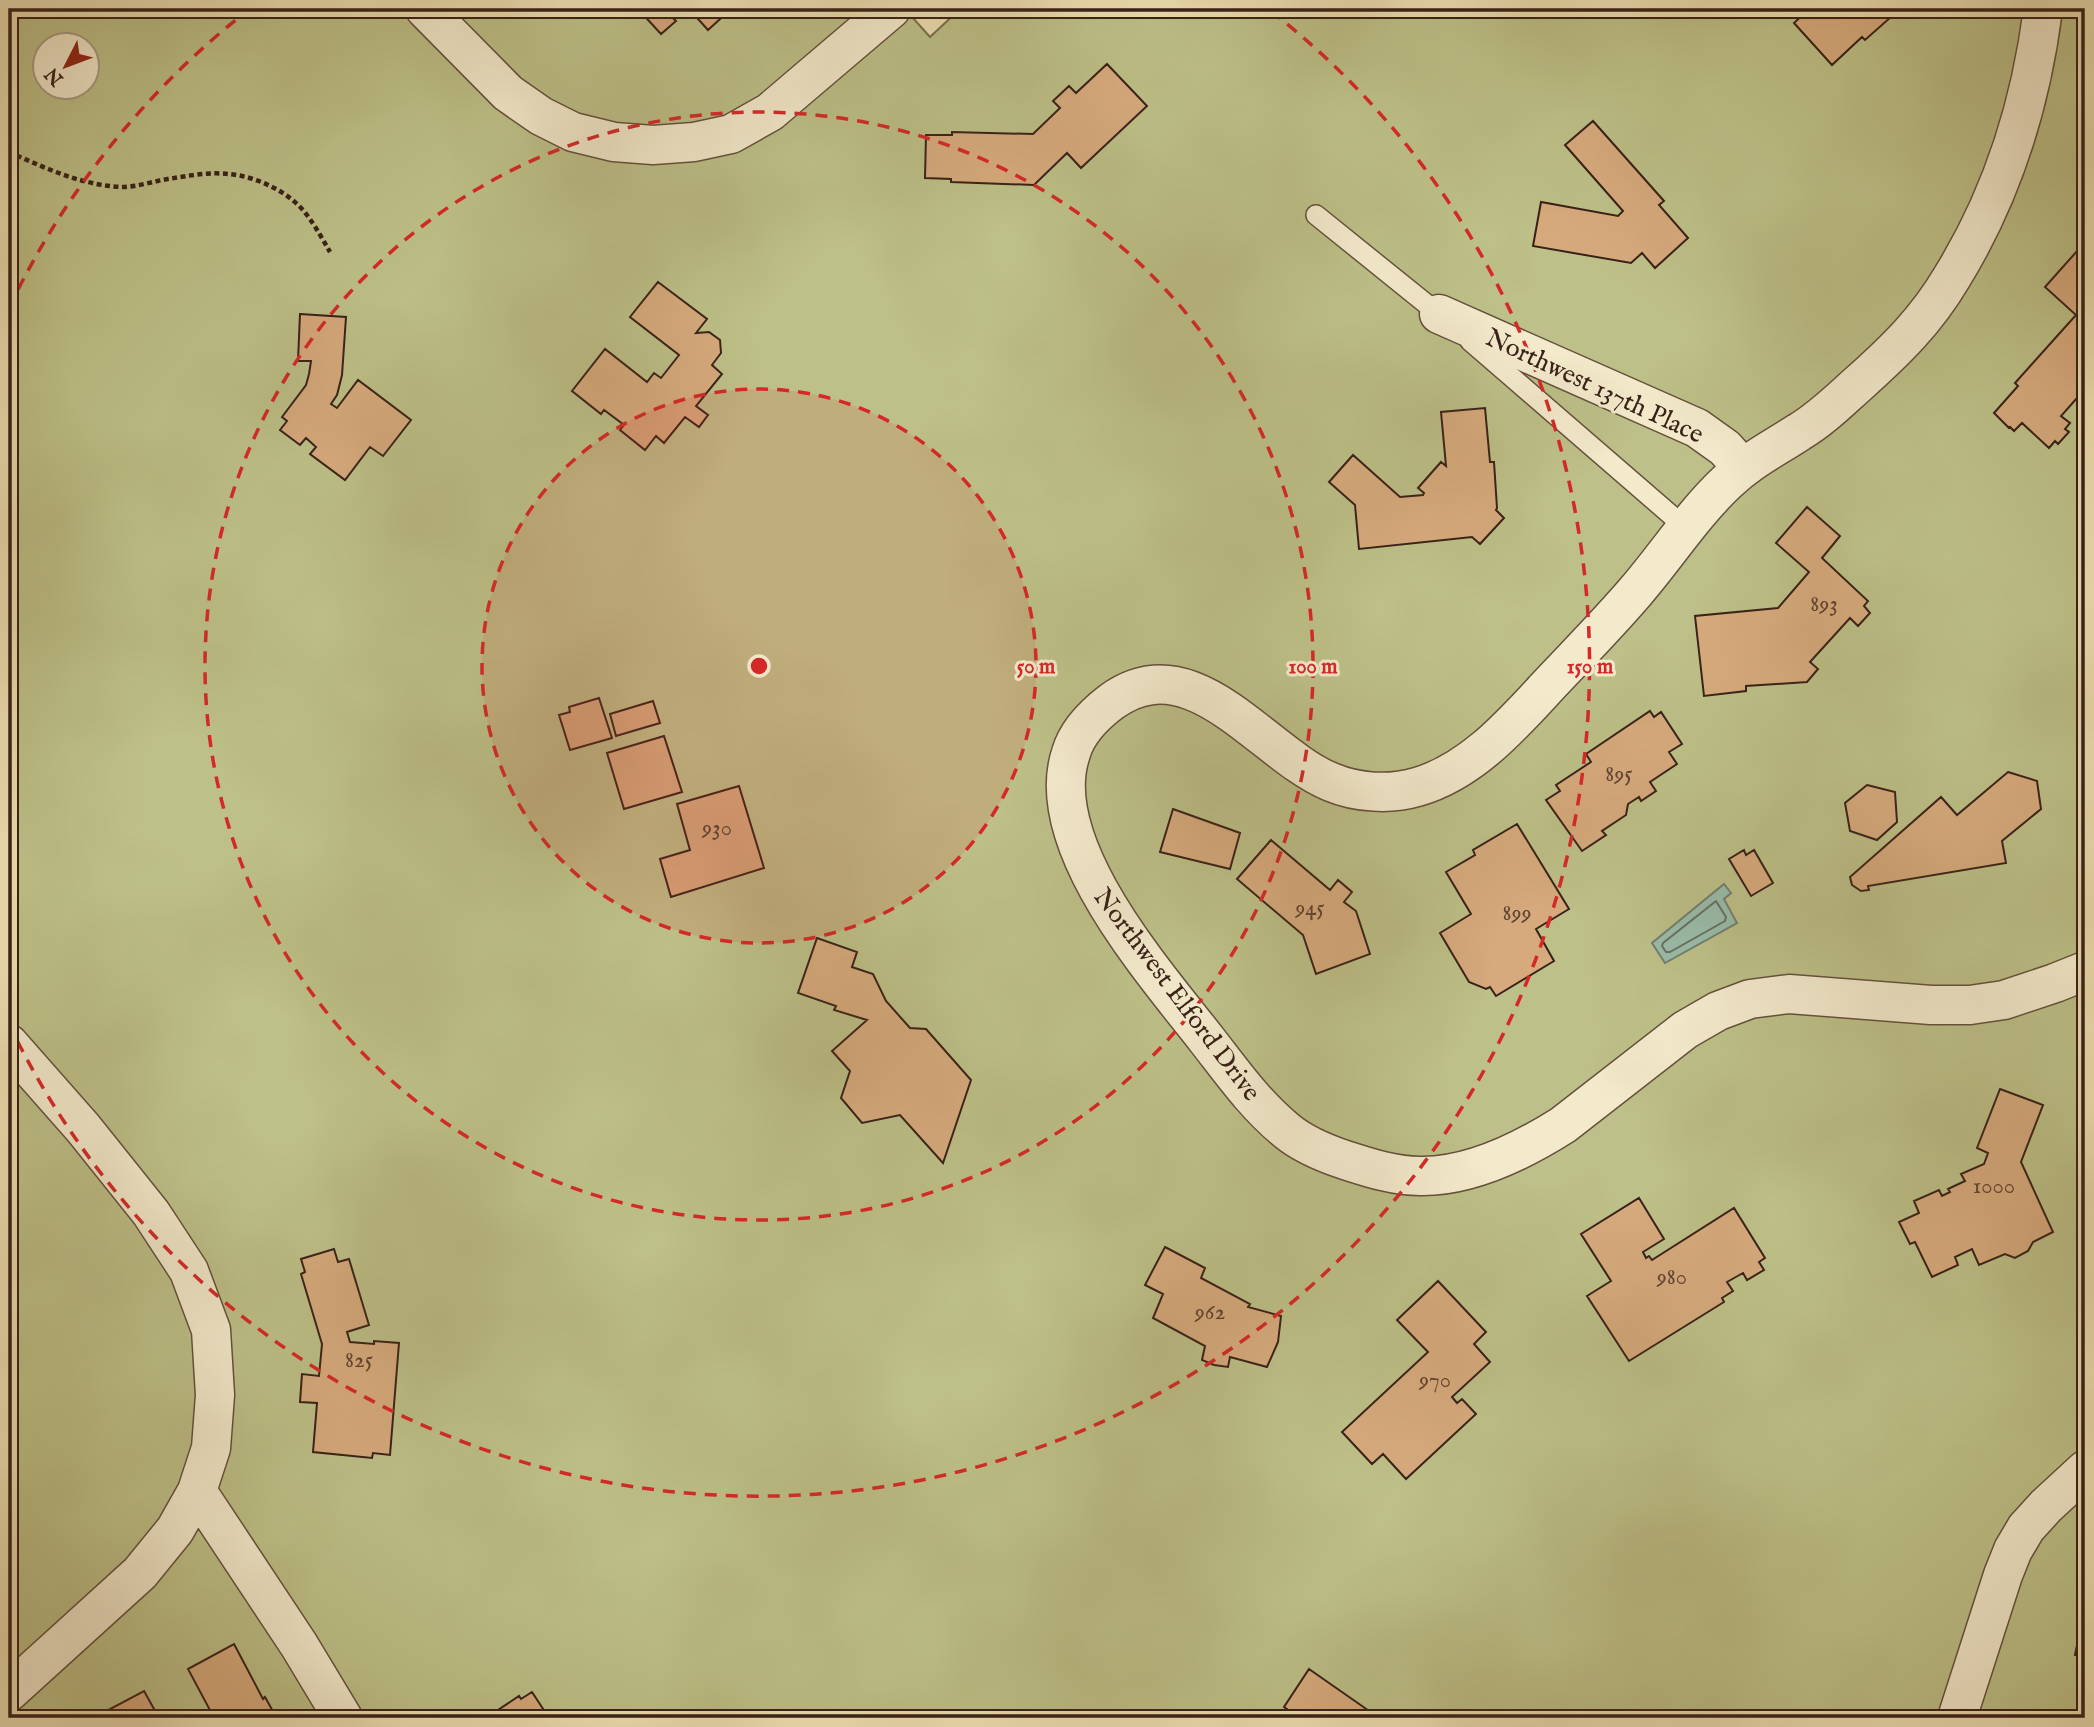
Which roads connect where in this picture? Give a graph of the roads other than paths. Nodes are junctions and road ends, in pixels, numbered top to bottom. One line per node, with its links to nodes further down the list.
1 (425, 9): 2 (street)
2 (891, 9)
3 (2043, 9): 6 (street, Northwest Elford Drive)
4 (1316, 215): 5 (lane)
5 (1439, 314): 6 (street, Northwest 137th Place); 7 (lane)
6 (1742, 467): 7 (street, Northwest Elford Drive)
7 (1686, 528): 8 (street, Northwest Elford Drive)
8 (2085, 971)
9 (9, 1044): 11 (street)
10 (2085, 1470): 14 (street)
11 (197, 1490): 12 (street); 13 (street)
12 (9, 1692)
13 (343, 1718)
14 (1957, 1718)

